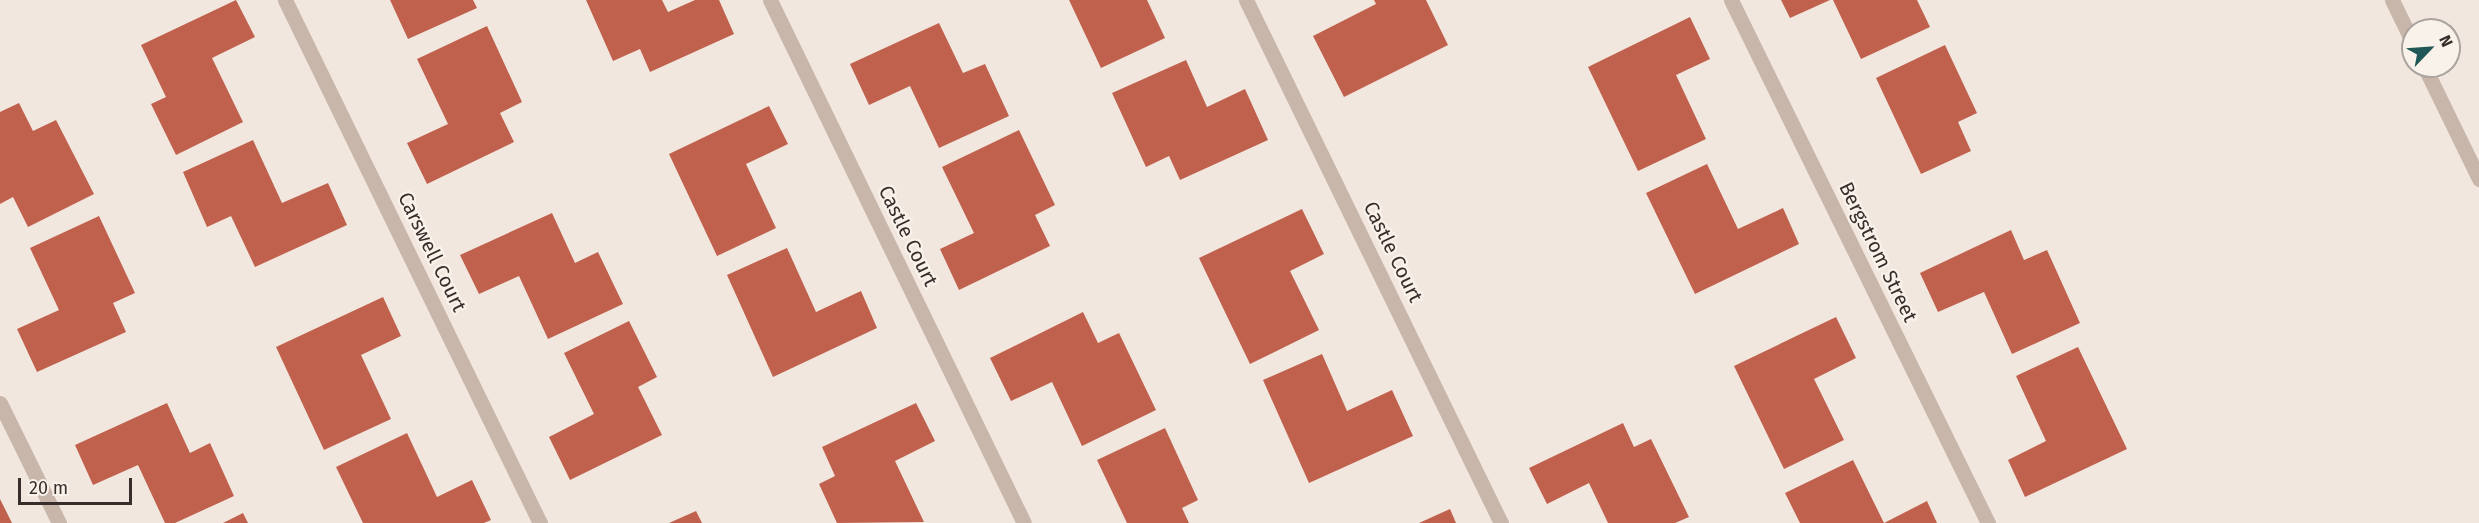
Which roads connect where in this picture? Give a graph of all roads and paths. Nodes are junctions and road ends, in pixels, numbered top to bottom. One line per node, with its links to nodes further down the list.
1 (285, 0): 12 (street, Carswell Court)
2 (770, 0): 13 (street, Castle Court)
3 (1246, 0): 14 (street, Castle Court)
4 (1731, 0): 15 (street, Bergstrom Street)
5 (2392, 0): 6 (street)
6 (2401, 18)
7 (2431, 78): 8 (street)
8 (2474, 154): 9 (street)
9 (2479, 179)
10 (0, 403): 11 (street)
11 (58, 523)
12 (540, 523)
13 (1024, 523)
14 (1502, 523)
15 (1988, 523)

